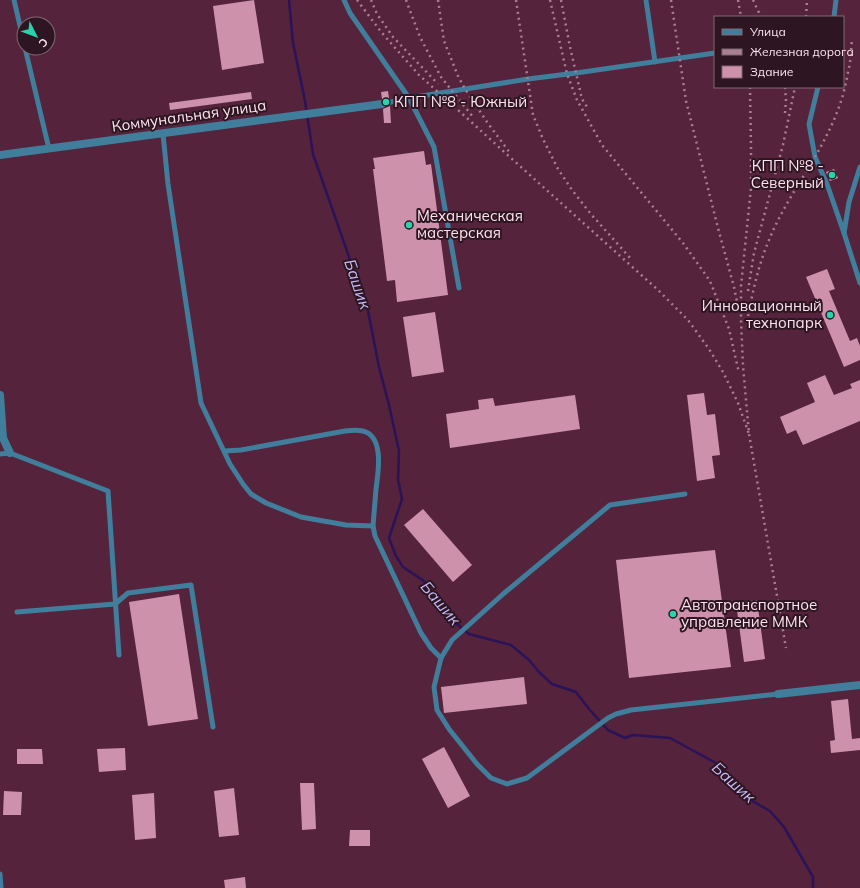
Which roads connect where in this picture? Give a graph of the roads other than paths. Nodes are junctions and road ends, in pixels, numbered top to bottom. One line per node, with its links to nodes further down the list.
1 (14, 0): 5 (lane)
2 (344, 0): 11 (lane)
3 (646, 0): 9 (lane)
4 (836, 0): 6 (lane)
5 (18, 16)
6 (834, 16)
7 (714, 53): 9 (lane)
8 (27, 56): 14 (lane)
9 (655, 62): 11 (lane)
10 (818, 88): 17 (lane)
11 (408, 98): 12 (lane); 19 (lane)
12 (382, 104): 13 (street, Коммунальная улица)
13 (163, 134): 14 (street, Коммунальная улица); 21 (lane)
14 (49, 149): 15 (street, Коммунальная улица)
15 (0, 155)
16 (860, 167): 17 (lane)
17 (844, 233): 18 (lane)
18 (860, 282)
19 (459, 288)
20 (0, 395): 22 (street)
21 (225, 451): 25 (lane); 25 (lane)
22 (10, 452): 23 (lane); 26 (lane)
23 (0, 454)
24 (685, 494): 29 (lane)
25 (373, 526): 29 (lane)
26 (115, 604): 27 (lane); 28 (lane); 32 (lane)
27 (16, 612)
28 (119, 655)
29 (441, 658): 31 (lane)
30 (860, 685): 31 (street)
31 (778, 694)
32 (213, 727)
33 (0, 874): 34 (lane)
34 (1, 888)

